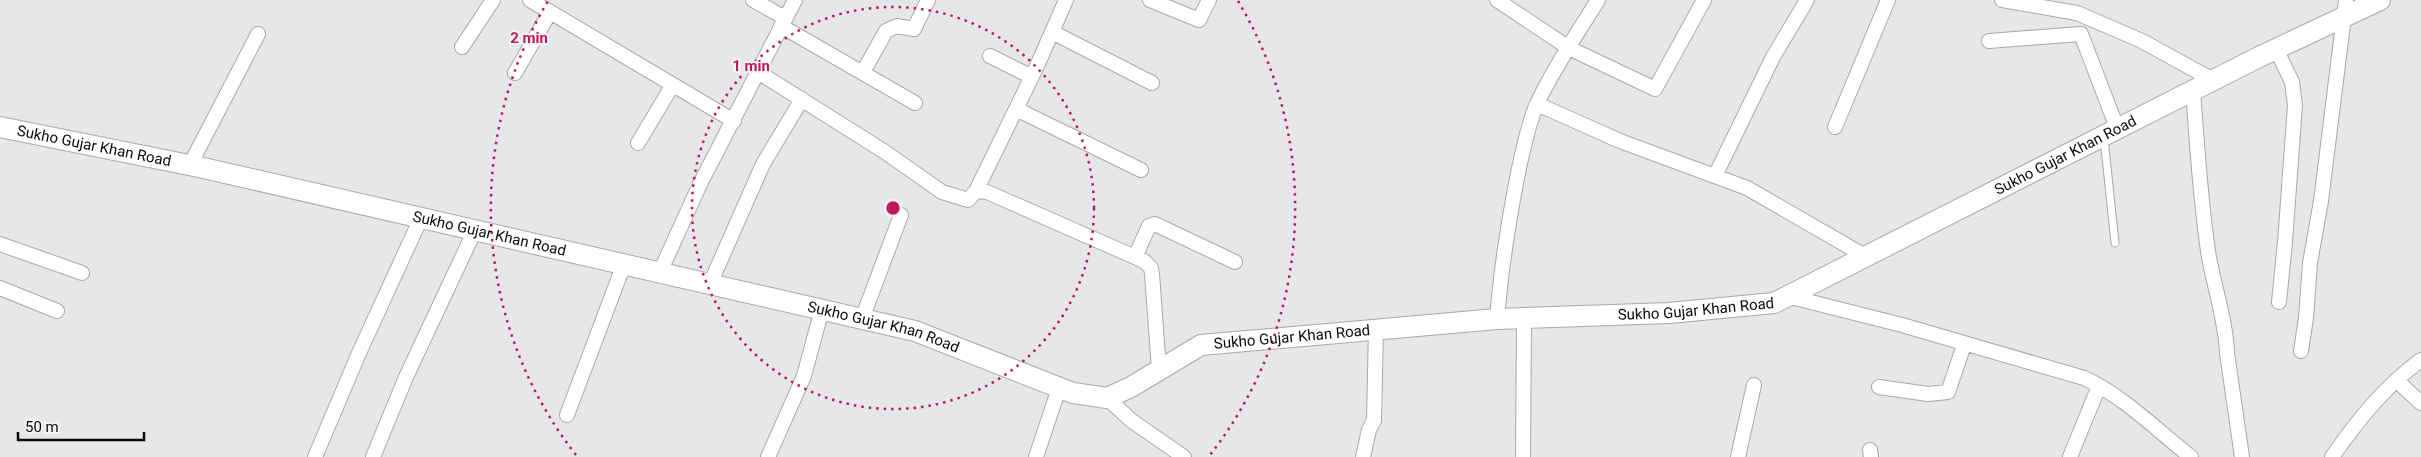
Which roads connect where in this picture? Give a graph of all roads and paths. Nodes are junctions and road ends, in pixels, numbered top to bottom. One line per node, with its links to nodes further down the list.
1 (494, 0): 22 (street)
2 (530, 0): 17 (street)
3 (753, 0): 18 (street)
4 (795, 0): 18 (street)
5 (928, 0): 27 (street)
6 (1066, 0): 19 (street)
7 (1150, 0): 8 (street)
8 (1209, 0)
9 (1497, 0): 23 (street)
10 (1598, 0): 23 (street)
11 (1704, 0): 23 (street)
12 (1806, 0): 45 (street)
13 (1888, 0): 39 (street)
14 (2002, 0): 30 (street)
15 (2380, 0): 16 (main road, Sukho Gujar Khan Road)
16 (2346, 9): 24 (main road, Sukho Gujar Khan Road); 69 (street)
17 (550, 12): 28 (street); 32 (street)
18 (783, 22): 26 (street); 27 (street)
19 (1052, 32): 29 (street); 31 (street)
20 (258, 34): 43 (street)
21 (1989, 41): 41 (street)
22 (462, 47)
23 (1569, 48): 36 (street)
24 (2276, 49): 30 (main road, Sukho Gujar Khan Road); 61 (street)
25 (990, 56): 29 (street)
26 (758, 72): 34 (street); 38 (street)
27 (863, 72): 35 (street)
28 (515, 73)
29 (1032, 77): 37 (street)
30 (2212, 80): 33 (main road, Sukho Gujar Khan Road)
31 (1152, 83)
32 (672, 86): 38 (street); 42 (street)
33 (2193, 90): 41 (main road, Sukho Gujar Khan Road); 90 (street)
34 (802, 99): 46 (street); 58 (street)
35 (915, 103)
36 (1537, 104): 45 (street); 66 (street)
37 (1016, 110): 44 (street); 46 (street)
38 (734, 122): 56 (street)
39 (1835, 127)
40 (0, 128): 43 (main road, Sukho Gujar Khan Road)
41 (2111, 132): 50 (lane); 52 (main road, Sukho Gujar Khan Road)
42 (638, 143)
43 (190, 165): 48 (main road, Sukho Gujar Khan Road)
44 (1141, 170)
45 (1715, 176): 52 (street)
46 (976, 191): 53 (street)
47 (901, 215): 65 (street)
48 (421, 218): 49 (main road, Sukho Gujar Khan Road); 80 (street)
49 (475, 230): 55 (main road, Sukho Gujar Khan Road); 81 (street)
50 (2115, 243)
51 (0, 244): 57 (street)
52 (1865, 256): 60 (main road, Sukho Gujar Khan Road)
53 (1135, 257): 54 (street); 71 (street)
54 (1235, 262)
55 (624, 264): 56 (main road, Sukho Gujar Khan Road); 79 (street)
56 (660, 272): 58 (main road, Sukho Gujar Khan Road)
57 (82, 273)
58 (710, 284): 62 (main road, Sukho Gujar Khan Road)
59 (0, 288): 63 (street)
60 (1787, 296): 64 (main road, Sukho Gujar Khan Road); 68 (street)
61 (2279, 302)
62 (822, 309): 65 (main road, Sukho Gujar Khan Road); 82 (street)
63 (57, 310)
64 (1524, 318): 66 (main road, Sukho Gujar Khan Road); 86 (street)
65 (862, 319): 75 (main road, Sukho Gujar Khan Road)
66 (1497, 319): 67 (main road, Sukho Gujar Khan Road)
67 (1376, 329): 71 (main road, Sukho Gujar Khan Road); 85 (street)
68 (1964, 345): 74 (street); 76 (street)
69 (2301, 351)
70 (2421, 360): 72 (street)
71 (1159, 370): 77 (main road, Sukho Gujar Khan Road)
72 (2396, 380): 78 (street); 91 (street)
73 (1754, 385): 87 (street)
74 (2099, 386): 88 (street); 89 (street)
75 (1059, 388): 77 (main road, Sukho Gujar Khan Road); 83 (street)
76 (1879, 388)
77 (1107, 398): 84 (street)
78 (2421, 403)
79 (567, 415)
80 (315, 457)
81 (373, 457)
82 (768, 457)
83 (1036, 457)
84 (1184, 457)
85 (1363, 457)
86 (1523, 457)
87 (1738, 457)
88 (2070, 457)
89 (2191, 457)
90 (2242, 457)
91 (2332, 457)

